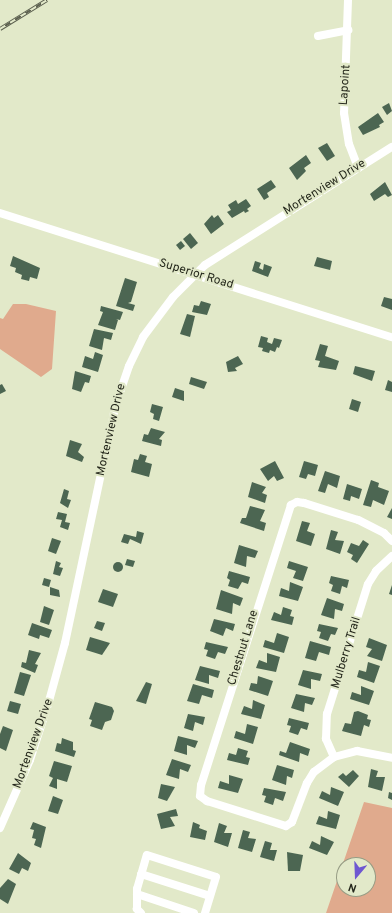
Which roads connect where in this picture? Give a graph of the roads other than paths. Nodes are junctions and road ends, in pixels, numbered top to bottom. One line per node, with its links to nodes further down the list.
1 (348, 0): 2 (street, Lapoint)
2 (348, 30): 3 (street); 5 (street, Lapoint)
3 (318, 36)
4 (392, 147): 5 (street, Mortenview Drive)
5 (358, 168): 7 (street, Mortenview Drive)
6 (0, 214): 7 (street, Superior Road)
7 (194, 275): 8 (street, Superior Road); 13 (street, Mortenview Drive)
8 (392, 338)
9 (392, 541): 11 (street, Chestnut Lane)
10 (392, 556): 11 (street, Mulberry Trail)
11 (334, 758): 12 (street)
12 (392, 758)
13 (0, 828)
14 (141, 874): 15 (street); 16 (street); 16 (street)
15 (137, 894): 17 (street); 18 (street)
16 (210, 896): 19 (street)
17 (141, 913)
18 (194, 913)
19 (205, 913)

